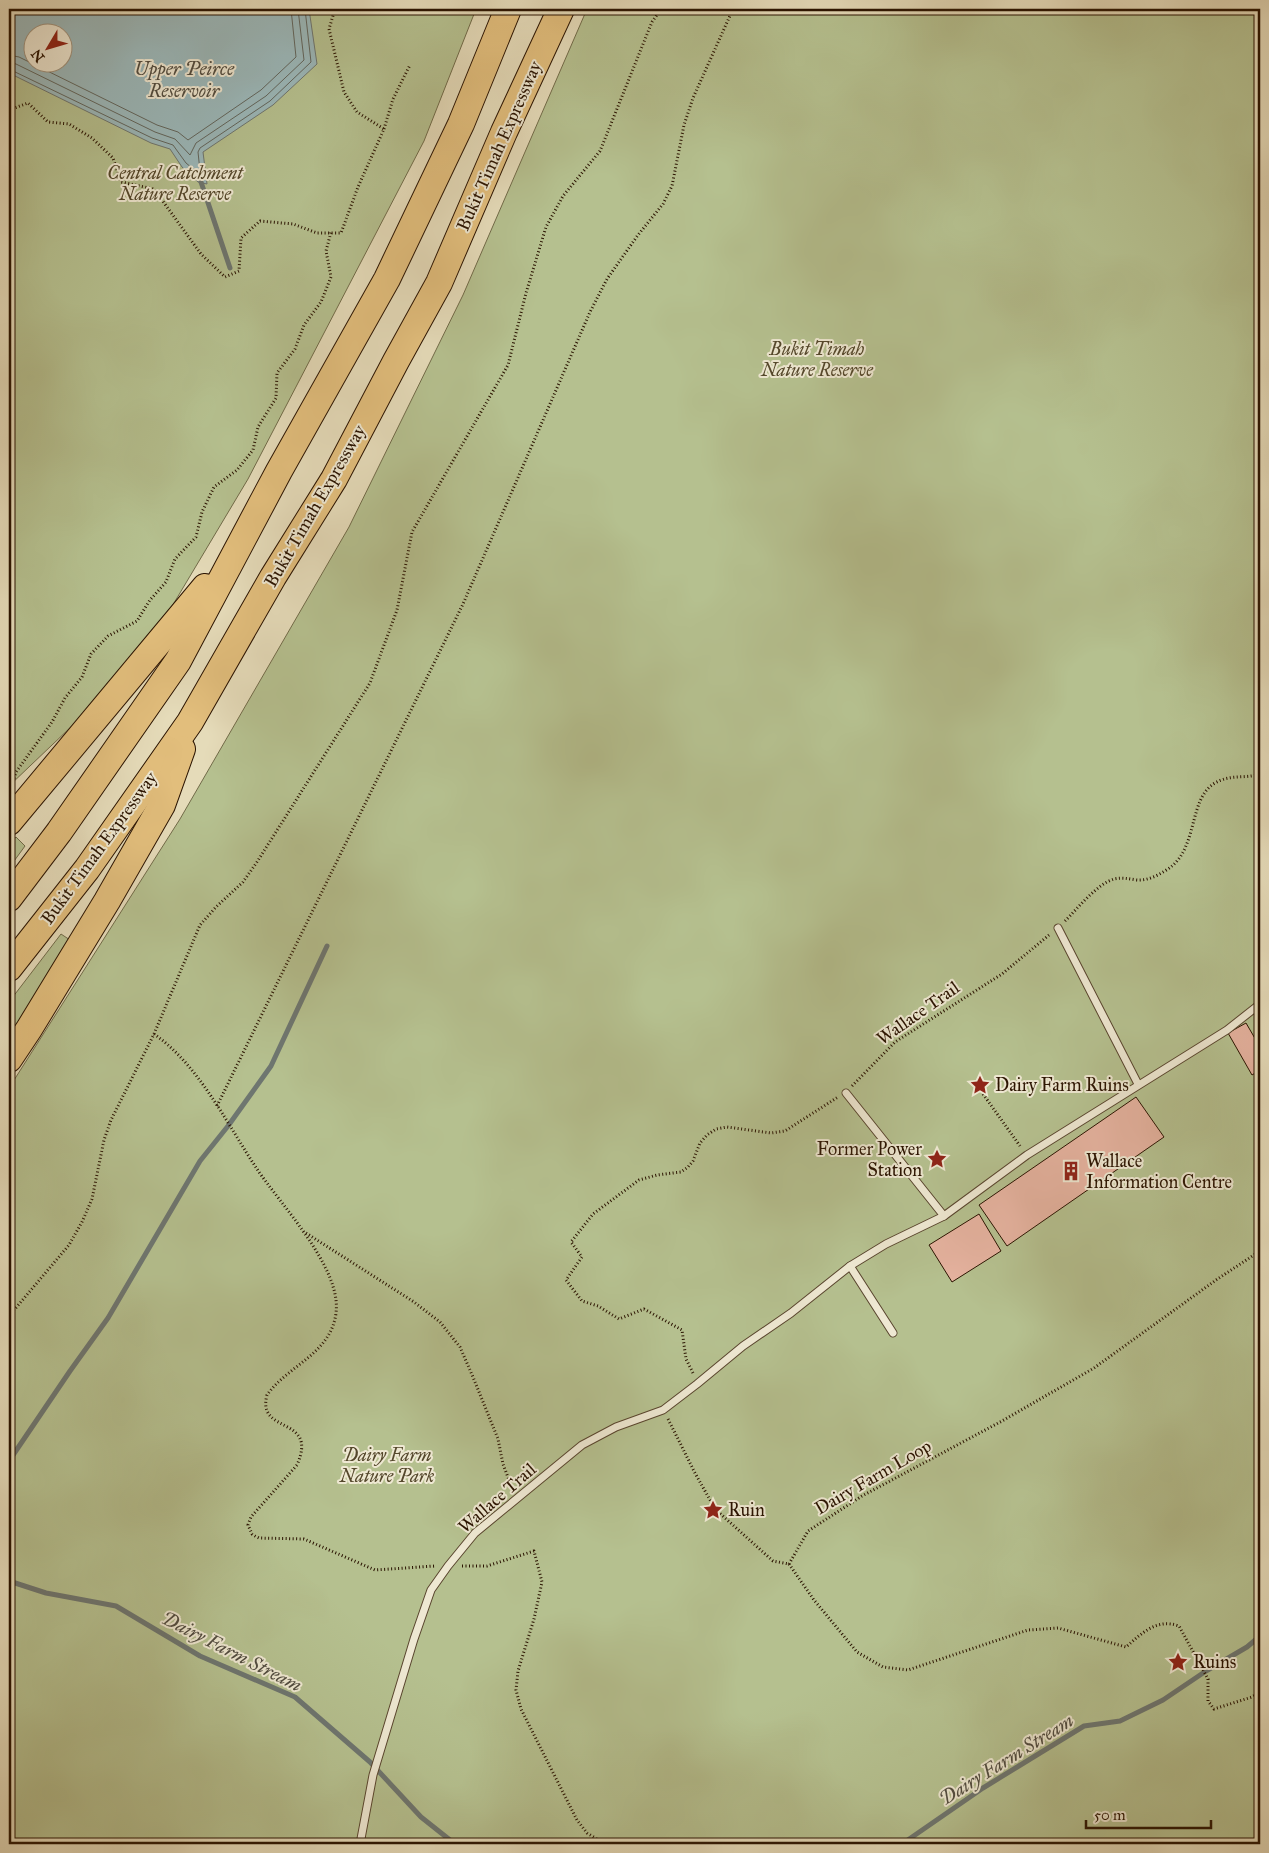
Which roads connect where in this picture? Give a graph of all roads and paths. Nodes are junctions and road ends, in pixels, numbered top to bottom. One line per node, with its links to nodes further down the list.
1 (335, 9): 8 (path)
2 (508, 9): 10 (highway)
3 (561, 9): 11 (highway, Bukit Timah Expressway)
4 (661, 9): 19 (path)
5 (733, 9): 24 (path)
6 (410, 65): 8 (path)
7 (9, 110): 9 (path)
8 (384, 129): 9 (path)
9 (331, 232): 13 (path)
10 (237, 548): 14 (highway); 15 (highway)
11 (190, 722): 17 (highway, Bukit Timah Expressway); 20 (highway)
12 (1260, 774): 16 (path, Wallace Trail)
13 (9, 792)
14 (9, 822)
15 (9, 898)
16 (1058, 928): 21 (lane); 22 (path, Wallace Trail)
17 (9, 968)
18 (1260, 1004): 21 (lane, Wallace Trail)
19 (154, 1034): 24 (path); 30 (path)
20 (9, 1059)
21 (1138, 1084): 25 (lane, Wallace Trail)
22 (846, 1093): 26 (lane); 32 (path, Wallace Trail)
23 (983, 1094): 25 (path)
24 (217, 1106): 27 (path)
25 (1026, 1155): 26 (lane, Wallace Trail)
26 (944, 1216): 29 (lane, Wallace Trail)
27 (305, 1232): 34 (path); 36 (path)
28 (1260, 1251): 35 (path, Dairy Farm Loop)
29 (850, 1266): 31 (lane); 32 (lane, Wallace Trail)
30 (9, 1316)
31 (894, 1333)
32 (697, 1384): 33 (lane, Wallace Trail)
33 (663, 1410): 34 (lane, Wallace Trail); 35 (path)
34 (516, 1499): 36 (lane, Wallace Trail)
35 (789, 1564): 37 (path)
36 (448, 1566): 38 (lane, Wallace Trail); 39 (path)
37 (1260, 1692)
38 (360, 1844)
39 (605, 1844)

